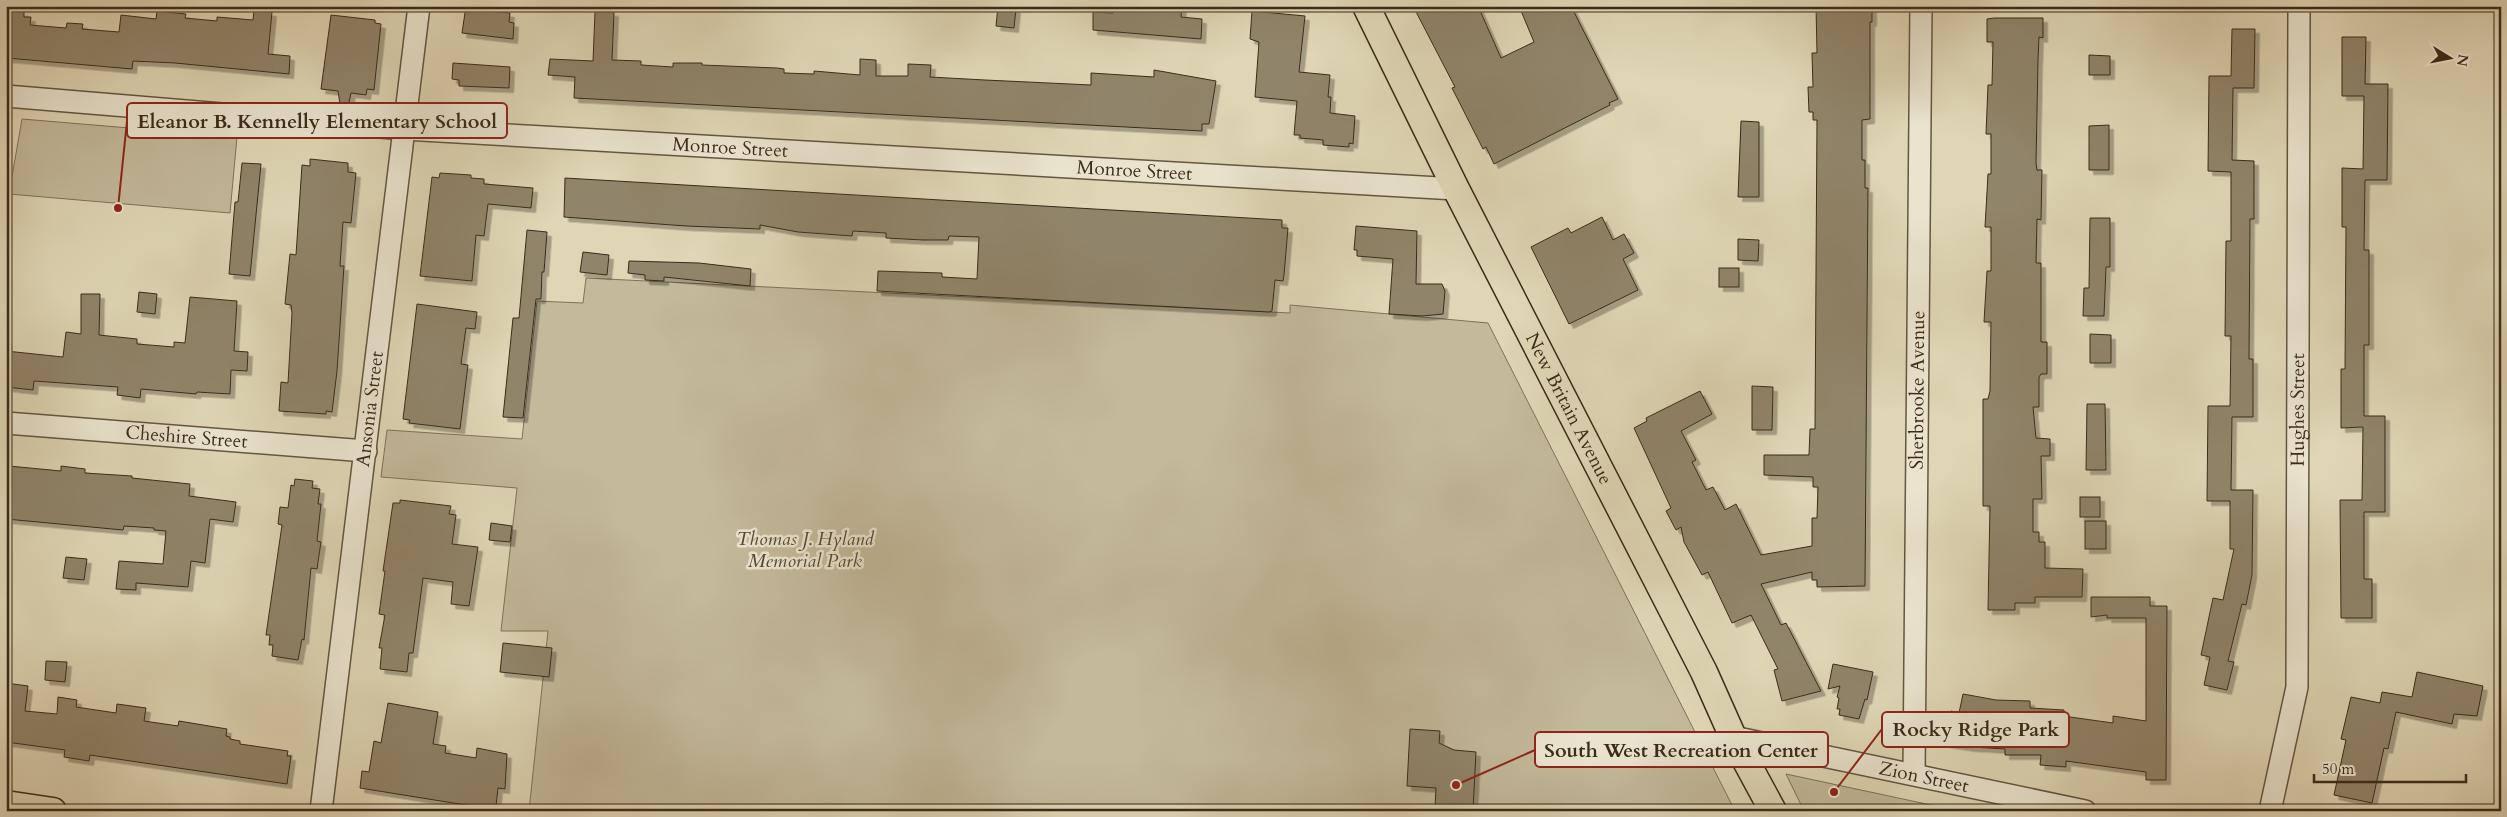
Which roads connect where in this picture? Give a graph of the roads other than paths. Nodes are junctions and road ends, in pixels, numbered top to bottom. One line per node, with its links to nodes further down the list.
1 (419, 6): 6 (street, Ansonia Street)
2 (1366, 6): 7 (main road, New Britain Avenue)
3 (1921, 6): 11 (street, Sherbrooke Avenue)
4 (2299, 6): 17 (street, Hughes Street)
5 (6, 96): 6 (street, Monroe Street)
6 (404, 129): 7 (street, Monroe Street); 9 (street, Ansonia Street)
7 (1456, 188): 10 (main road, New Britain Avenue)
8 (6, 423): 9 (street, Cheshire Street)
9 (366, 451): 14 (street, Ansonia Street)
10 (1733, 737): 11 (street, Zion Street); 15 (main road, New Britain Avenue)
11 (1914, 774): 16 (street, Zion Street)
12 (6, 804): 13 (main road)
13 (53, 811)
14 (321, 811)
15 (1773, 811)
16 (2085, 811)
17 (2270, 811)

